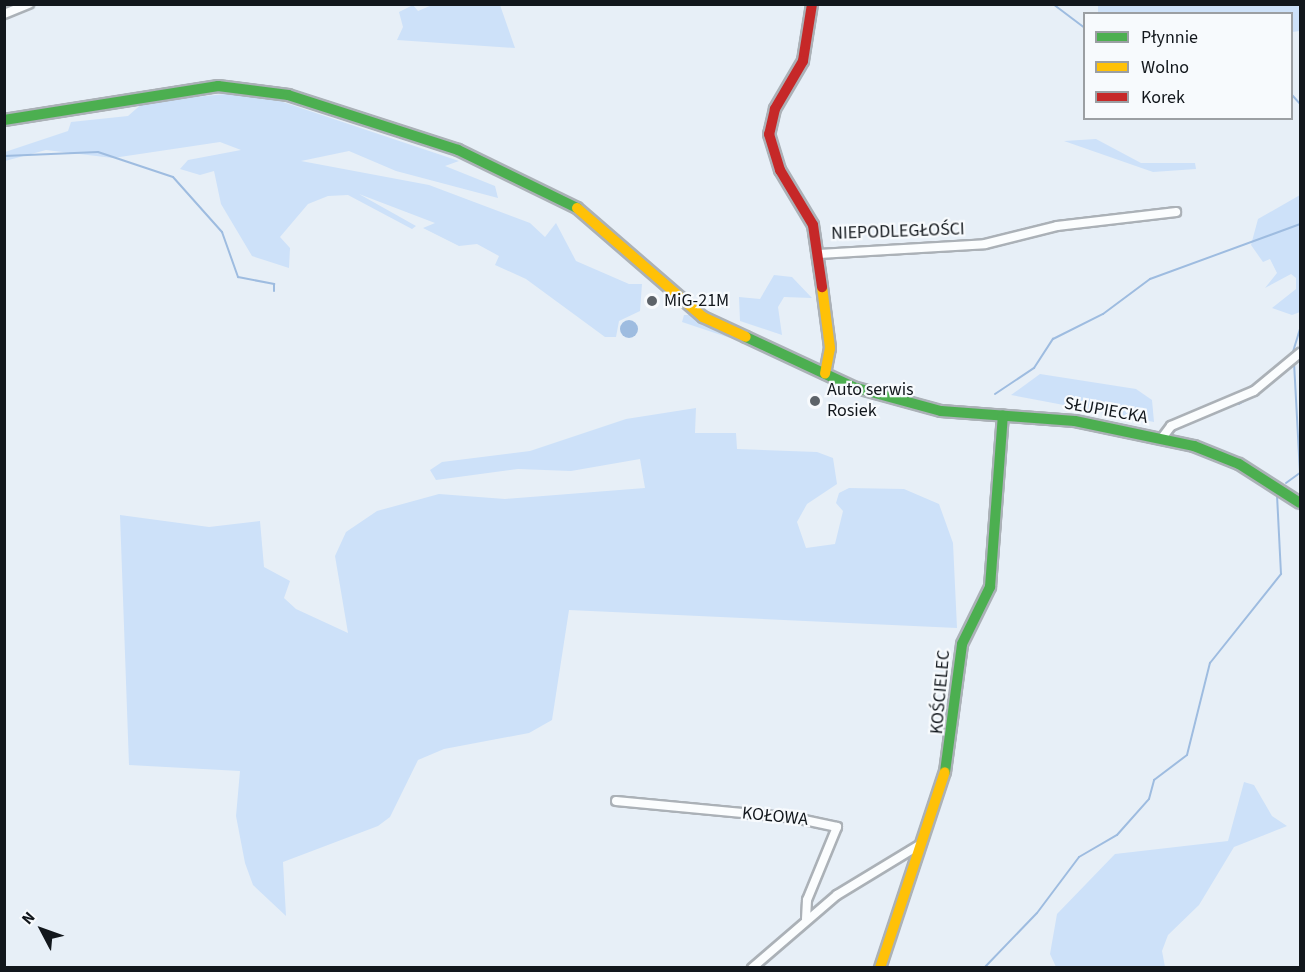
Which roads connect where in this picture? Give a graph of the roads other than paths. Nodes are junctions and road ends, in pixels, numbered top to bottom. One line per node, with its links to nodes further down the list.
1 (29, 4): 3 (street)
2 (812, 4): 6 (main road, NIEPODLEGŁOŚCI)
3 (4, 14)
4 (4, 120): 8 (main road, SŁUPIECKA)
5 (1176, 212): 6 (street, NIEPODLEGŁOŚCI)
6 (819, 254): 8 (main road)
7 (1300, 353): 10 (street)
8 (825, 374): 9 (main road, SŁUPIECKA)
9 (1003, 416): 10 (main road, SŁUPIECKA); 13 (main road, KOŚCIELEC)
10 (1162, 438): 11 (main road, SŁUPIECKA)
11 (1300, 503)
12 (616, 801): 14 (street, KOŁOWA)
13 (921, 844): 14 (street); 16 (main road, KOŚCIELEC)
14 (806, 919): 15 (street)
15 (752, 968)
16 (880, 968)

